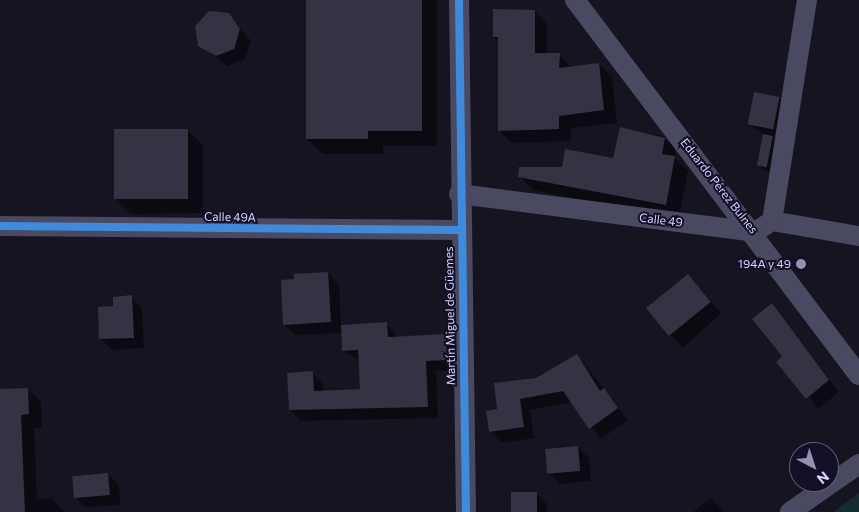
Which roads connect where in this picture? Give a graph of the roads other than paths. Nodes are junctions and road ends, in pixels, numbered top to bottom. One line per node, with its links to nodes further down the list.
1 (459, 0): 4 (street, Martín Miguel de Güemes)
2 (575, 0): 8 (street, Eduardo Pérez Bulnes)
3 (807, 0): 5 (street)
4 (459, 194): 7 (street, Martín Miguel de Güemes); 8 (street, Calle 49)
5 (772, 220): 8 (street); 9 (street)
6 (0, 226): 7 (street, Calle 49A)
7 (460, 230): 12 (street, Martín Miguel de Güemes)
8 (755, 232): 10 (street, Eduardo Pérez Bulnes)
9 (859, 236)
10 (859, 374)
11 (859, 464): 13 (street)
12 (466, 512)
13 (790, 512)

